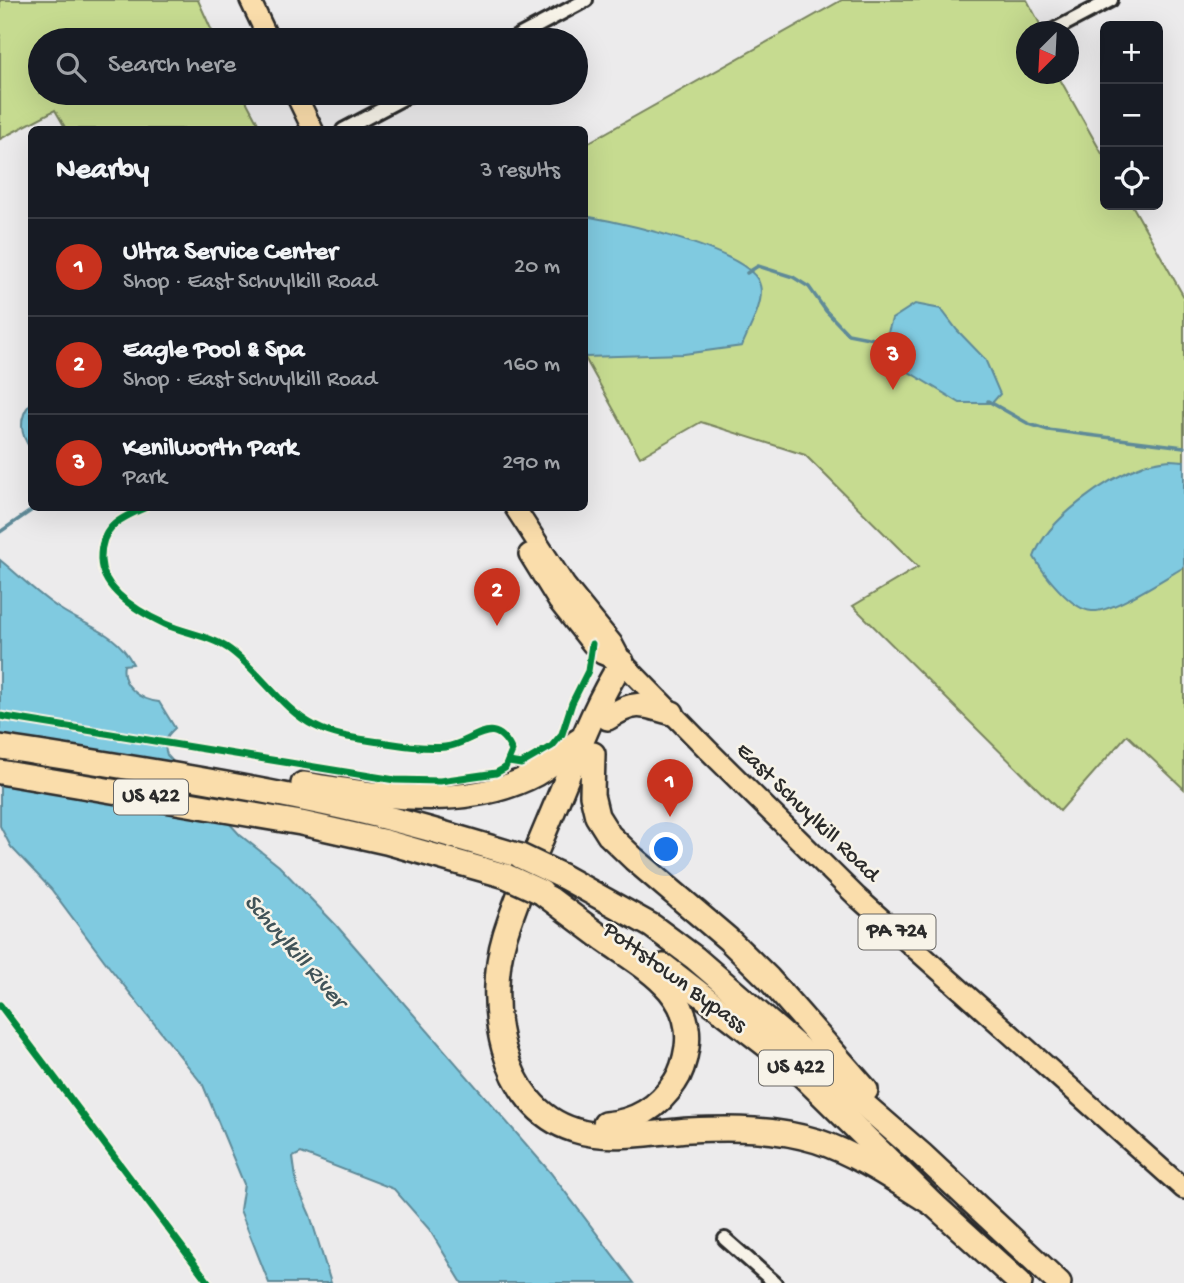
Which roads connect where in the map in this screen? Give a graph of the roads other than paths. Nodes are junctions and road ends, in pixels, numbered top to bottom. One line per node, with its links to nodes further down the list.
1 (250, 0): 5 (main road)
2 (586, 0): 6 (street)
3 (1111, 0): 4 (street)
4 (1071, 21)
5 (263, 28)
6 (534, 28)
7 (301, 105): 9 (main road)
8 (390, 105): 10 (street)
9 (311, 126)
10 (351, 126)
11 (504, 511): 13 (main road, East Schuylkill Road / PA 724)
12 (516, 511): 13 (main road, East Schuylkill Road / PA 724)
13 (622, 662): 14 (main road, East Schuylkill Road / PA 724); 15 (highway); 16 (highway)
14 (672, 713): 15 (highway); 22 (main road, East Schuylkill Road / PA 724)
15 (607, 718): 16 (highway)
16 (589, 745): 19 (highway); 20 (highway); 21 (highway); 23 (highway)
17 (0, 747): 19 (highway, US 422)
18 (0, 772): 20 (highway, Pottstown Bypass / US 422, bridge)
19 (276, 787): 21 (highway, Pottstown Bypass / US 422, bridge)
20 (541, 892): 23 (highway, Pottstown Bypass / US 422)
21 (920, 1154): 27 (highway, Pottstown Bypass / US 422)
22 (1184, 1189)
23 (933, 1204): 26 (highway, Pottstown Bypass / US 422)
24 (725, 1239): 25 (street)
25 (775, 1283)
26 (1020, 1283)
27 (1059, 1283)

